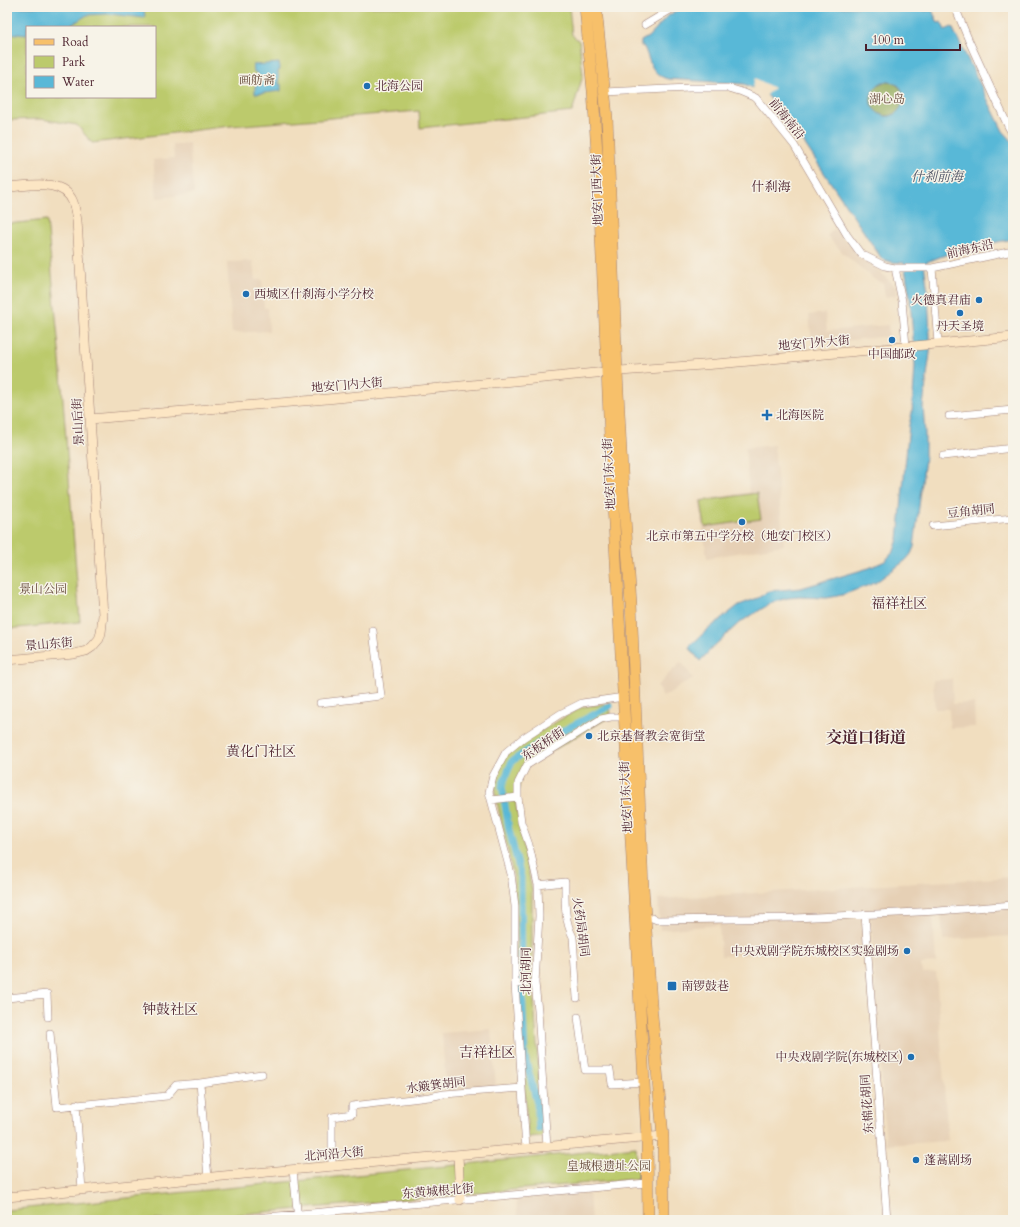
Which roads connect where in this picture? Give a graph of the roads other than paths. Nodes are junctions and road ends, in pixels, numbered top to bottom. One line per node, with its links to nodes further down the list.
1 (585, 7): 15 (main road, 地安门西大街)
2 (596, 7): 6 (main road, 地安门西大街)
3 (675, 7): 5 (street)
4 (955, 7): 7 (street)
5 (645, 25)
6 (605, 92): 10 (street, 前海南沿); 15 (main road, 地安门西大街)
7 (1013, 135)
8 (7, 188): 18 (main road, 景山后街)
9 (1013, 251): 11 (street, 前海东沿)
10 (895, 268): 11 (street, 前海南沿); 14 (street)
11 (932, 268): 13 (street)
12 (1013, 337): 13 (main road, 地安门外大街)
13 (938, 344): 14 (main road, 地安门外大街)
14 (906, 346): 15 (main road, 地安门外大街)
15 (612, 372): 18 (main road, 地安门内大街); 26 (main road, 地安门东大街); 34 (main road, 地安门东大街)
16 (1013, 410): 17 (street)
17 (948, 416)
18 (90, 419): 24 (main road, 景山后街)
19 (1013, 448): 20 (street)
20 (943, 456)
21 (1012, 518): 22 (street, 豆角胡同)
22 (933, 526)
23 (373, 631): 27 (street)
24 (92, 647): 25 (main road, 景山东街)
25 (7, 660)
26 (624, 697): 28 (main road, 地安门东大街); 30 (street)
27 (320, 703)
28 (624, 717): 29 (street, 东板桥街); 43 (main road, 地安门东大街)
29 (518, 797): 30 (street); 31 (street, 北河胡同)
30 (492, 800): 36 (street)
31 (538, 885): 35 (street, 北河胡同); 38 (street, 火药局胡同)
32 (1013, 905): 33 (street)
33 (865, 914): 34 (street); 63 (street, 东棉花胡同)
34 (646, 918): 47 (main road, 地安门东大街)
35 (535, 983): 36 (street); 49 (street, 北河胡同)
36 (515, 984): 45 (street)
37 (7, 998): 39 (street)
38 (577, 998)
39 (48, 1017)
40 (578, 1017): 43 (street)
41 (50, 1033): 46 (street)
42 (262, 1074): 44 (street)
43 (643, 1082): 48 (main road, 地安门东大街)
44 (200, 1083): 46 (street); 54 (street)
45 (522, 1088): 50 (street); 52 (street, 水簸箕胡同)
46 (76, 1104): 56 (street)
47 (663, 1136): 48 (main road, 北河沿大街); 62 (main road, 地安门东大街)
48 (646, 1138): 49 (main road, 北河沿大街); 55 (main road, 地安门东大街)
49 (547, 1147): 50 (main road, 北河沿大街)
50 (526, 1149): 51 (main road, 北河沿大街)
51 (458, 1155): 52 (main road, 北河沿大街); 58 (main road)
52 (332, 1167): 53 (main road, 北河沿大街)
53 (293, 1170): 54 (main road, 北河沿大街); 59 (street)
54 (208, 1178): 56 (main road, 北河沿大街)
55 (647, 1183): 58 (street, 东黄城根北街); 61 (main road, 地安门东大街)
56 (82, 1190): 57 (main road, 北河沿大街)
57 (7, 1197)
58 (460, 1200): 59 (street, 东黄城根北街)
59 (298, 1217): 60 (street, 东黄城根北街)
60 (232, 1220)
61 (648, 1220)
62 (664, 1220)
63 (887, 1220)

